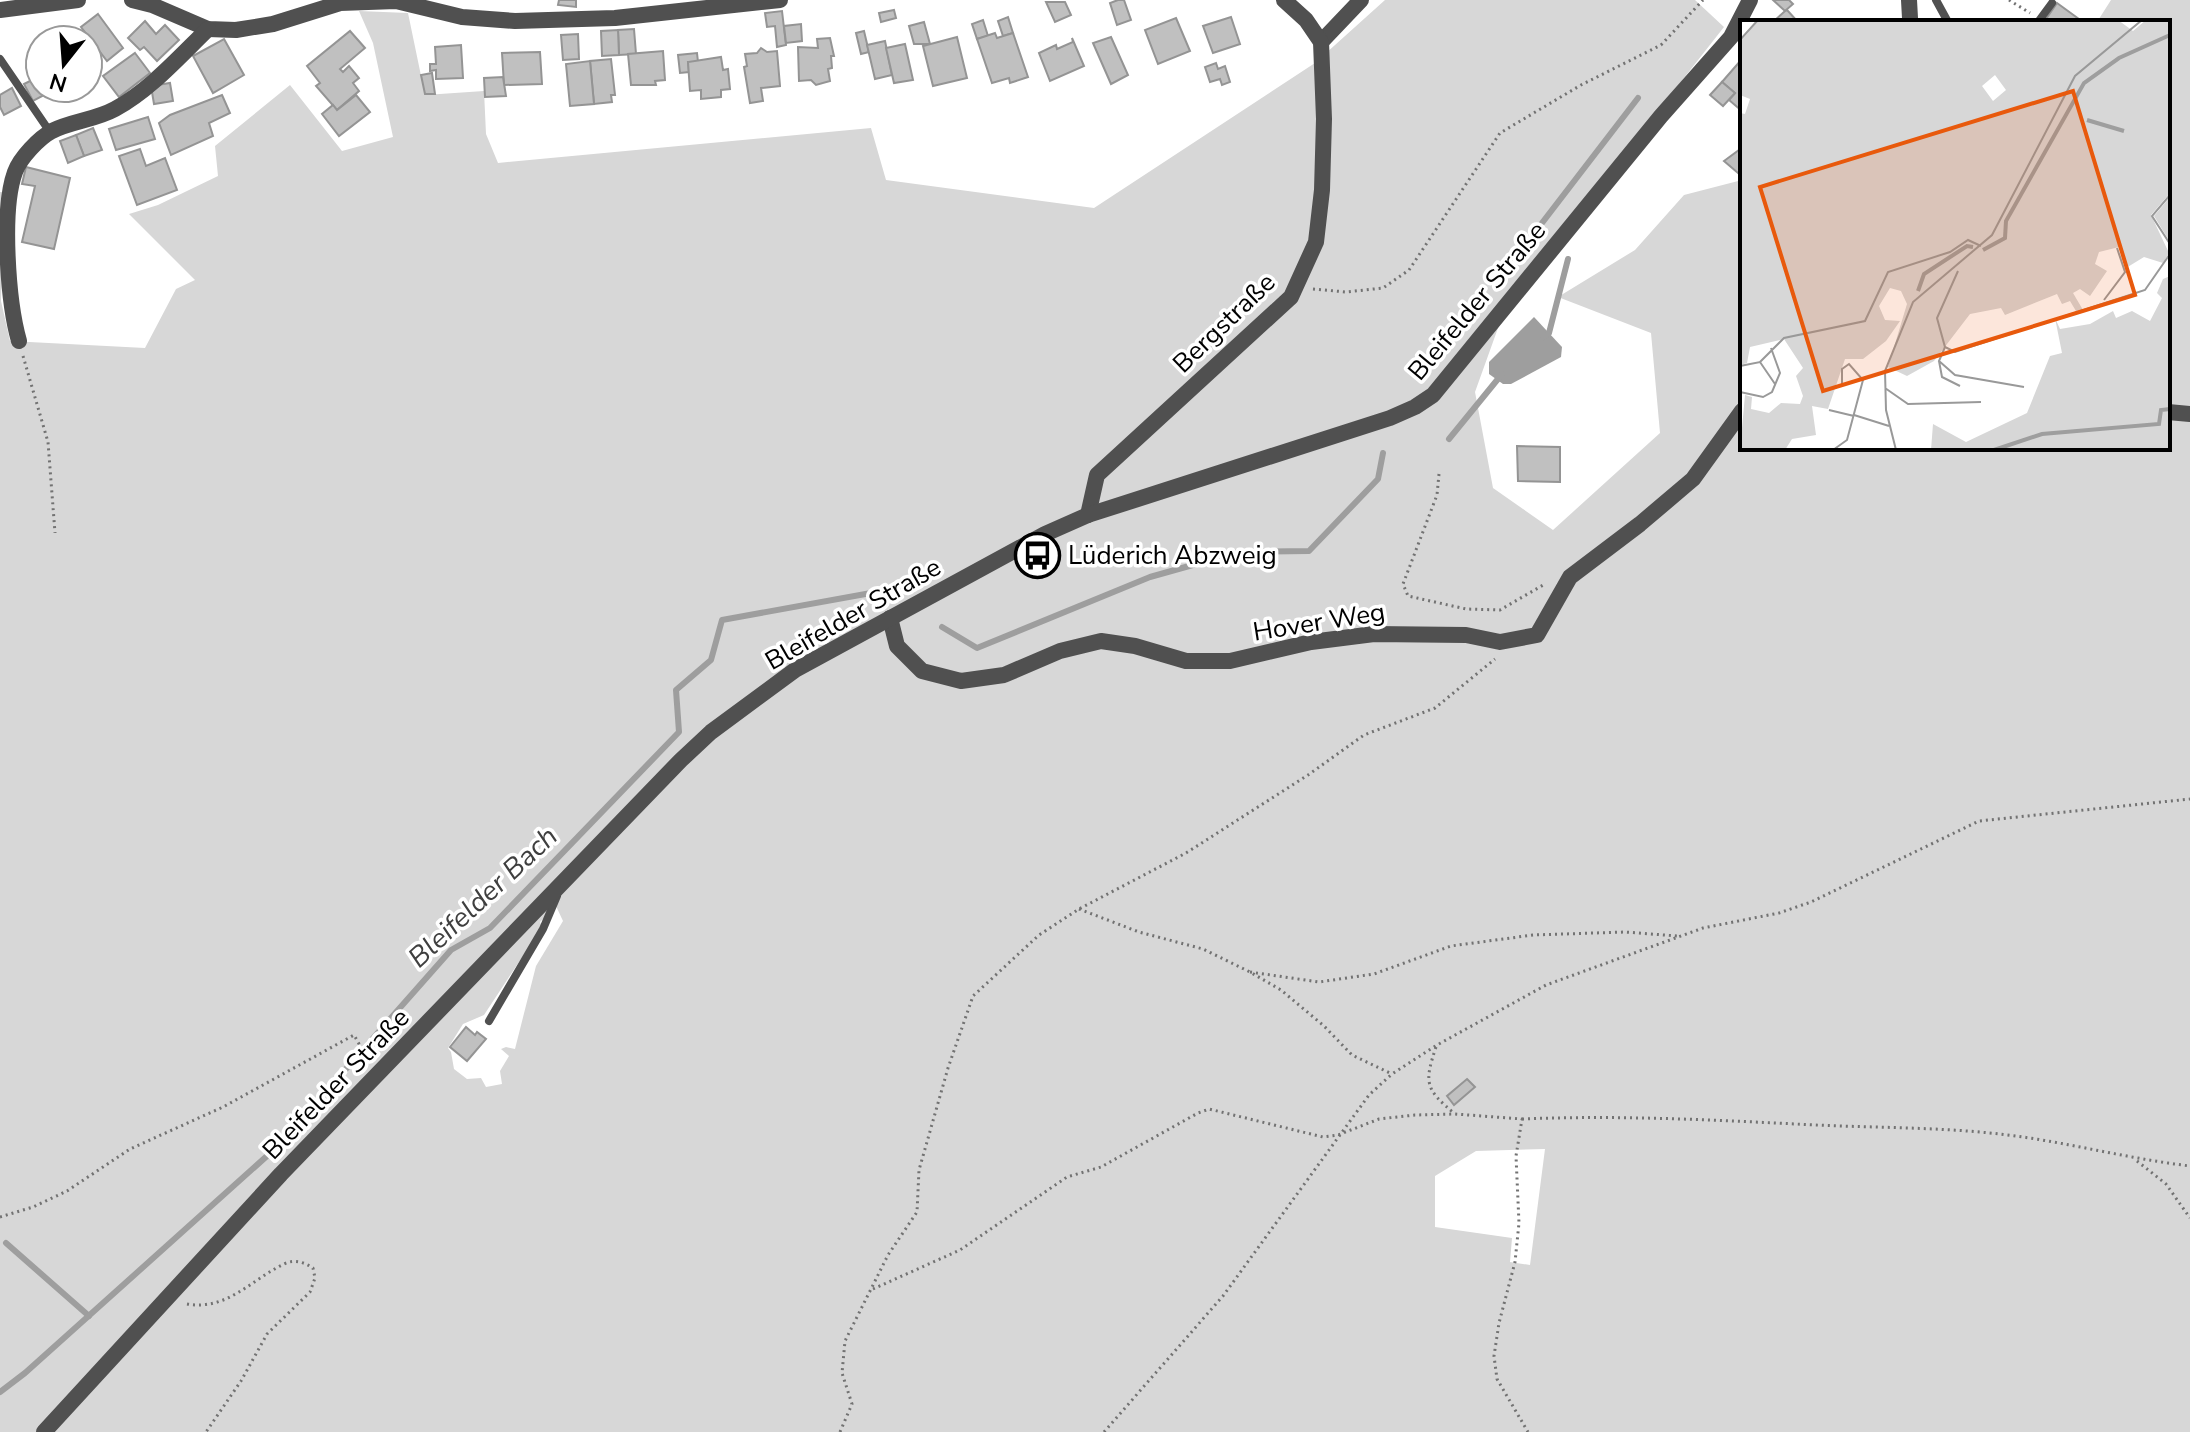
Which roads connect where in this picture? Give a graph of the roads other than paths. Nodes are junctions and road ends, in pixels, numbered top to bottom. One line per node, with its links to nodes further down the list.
1 (78, 0): 10 (street)
2 (132, 0): 16 (street)
3 (780, 0): 16 (street)
4 (1284, 0): 17 (street)
5 (1361, 0): 17 (street)
6 (1750, 0): 12 (street, Bleifelder Straße)
7 (1909, 0): 13 (street)
8 (1936, 0): 14 (lane)
9 (2052, 3): 11 (lane)
10 (0, 10)
11 (2035, 18)
12 (1742, 20)
13 (1910, 20)
14 (1947, 20)
15 (1740, 24): 24 (street, Bleifelder Straße)
16 (208, 29): 19 (street)
17 (1321, 42): 24 (street, Bergstraße)
18 (0, 59): 19 (lane)
19 (50, 132): 20 (street)
20 (19, 341)
21 (2170, 412): 23 (street)
22 (1740, 414): 25 (street, Hover Weg)
23 (2190, 414)
24 (1088, 515): 25 (street, Bleifelder Straße)
25 (890, 618): 26 (street, Bleifelder Straße)
26 (563, 881): 27 (lane); 28 (street, Bleifelder Straße)
27 (489, 1021)
28 (44, 1432)

